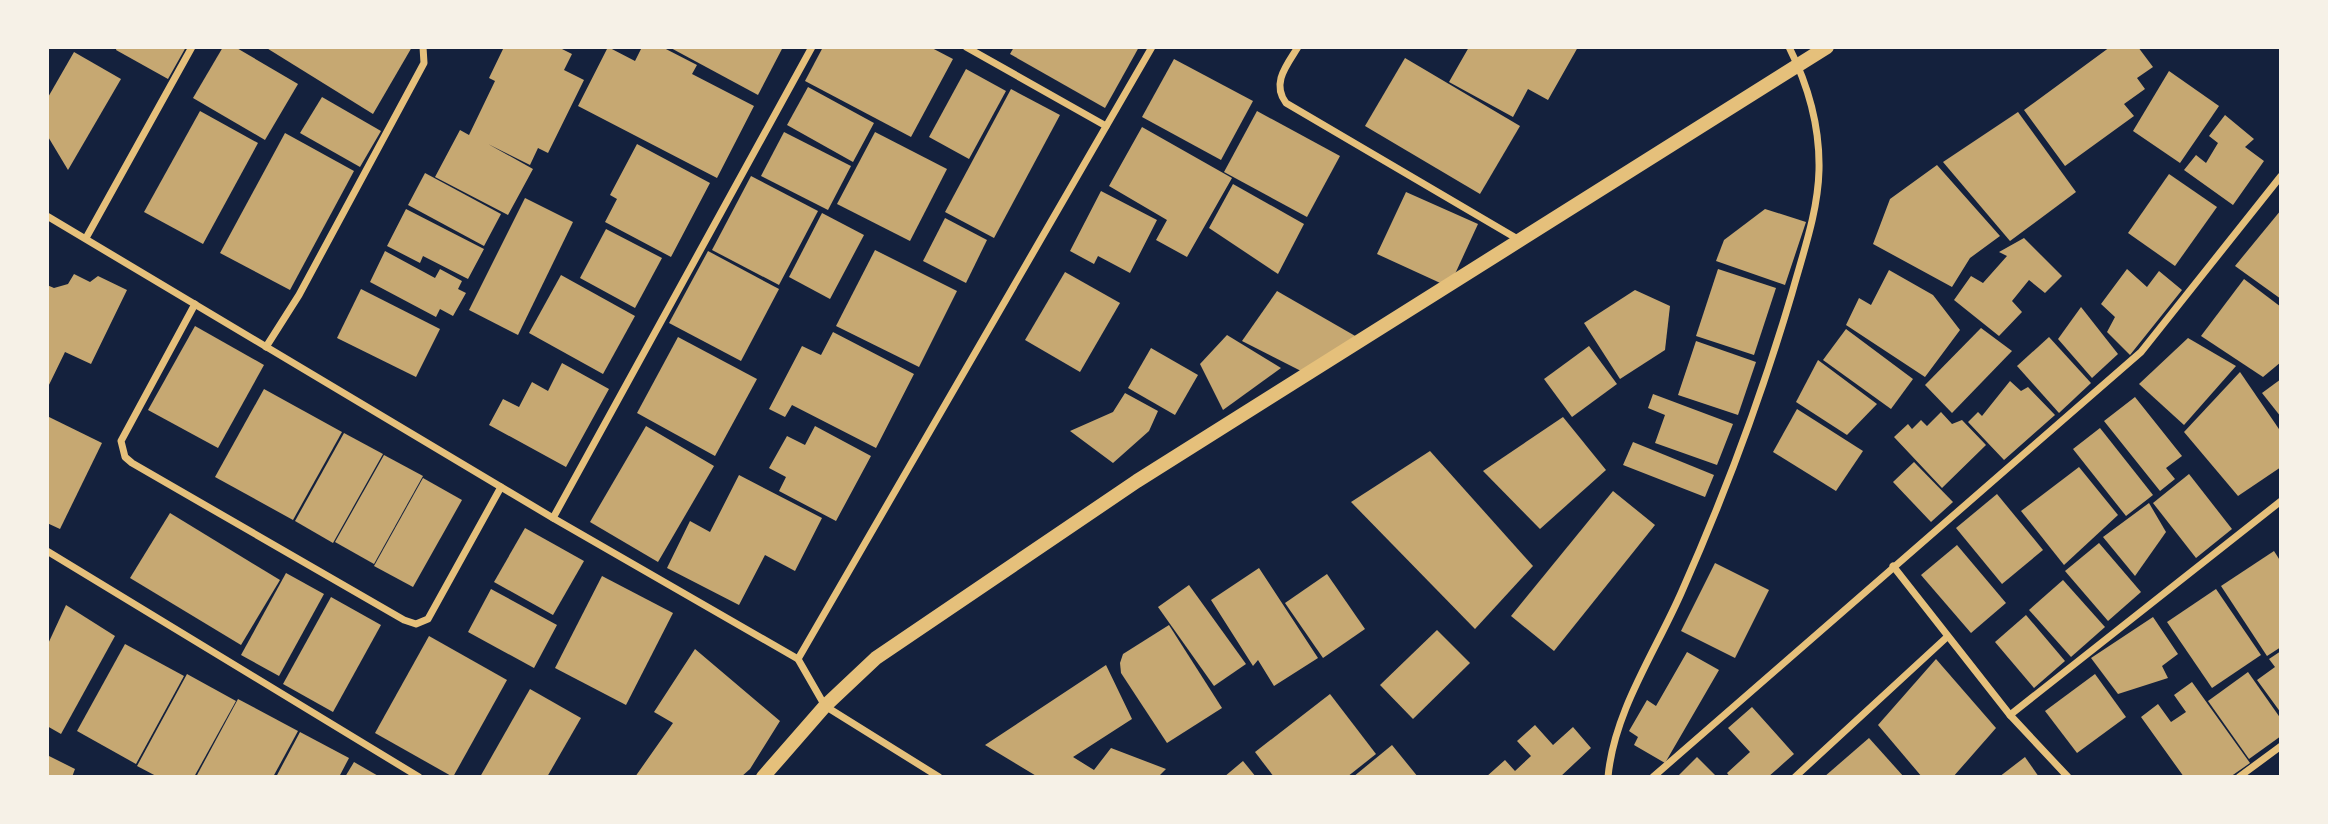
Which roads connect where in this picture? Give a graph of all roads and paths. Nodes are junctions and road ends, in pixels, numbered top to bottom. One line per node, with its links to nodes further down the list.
1 (192, 47): 13 (street)
2 (423, 47): 16 (street)
3 (813, 47): 19 (street)
4 (967, 47): 10 (street)
5 (1152, 47): 10 (street)
6 (1298, 47): 14 (street)
7 (1789, 47): 9 (street)
8 (1827, 47): 9 (main road)
9 (1798, 65): 14 (main road); 30 (street)
10 (1106, 127): 23 (street)
11 (2281, 176): 21 (street)
12 (47, 216): 13 (street)
13 (86, 238): 15 (street)
14 (1521, 241): 24 (main road)
15 (195, 304): 16 (street); 17 (street)
16 (266, 346): 17 (street)
17 (501, 487): 19 (street)
18 (2281, 500): 25 (street)
19 (553, 518): 23 (street)
20 (47, 551): 27 (street)
21 (1893, 566): 22 (street); 31 (street)
22 (1947, 637): 25 (street); 32 (street)
23 (798, 659): 24 (street)
24 (825, 706): 28 (main road); 29 (street)
25 (2010, 715): 33 (street)
26 (2281, 746): 34 (street)
27 (419, 777)
28 (764, 777)
29 (939, 777)
30 (1608, 777)
31 (1653, 777)
32 (1795, 777)
33 (2068, 777)
34 (2239, 777)

